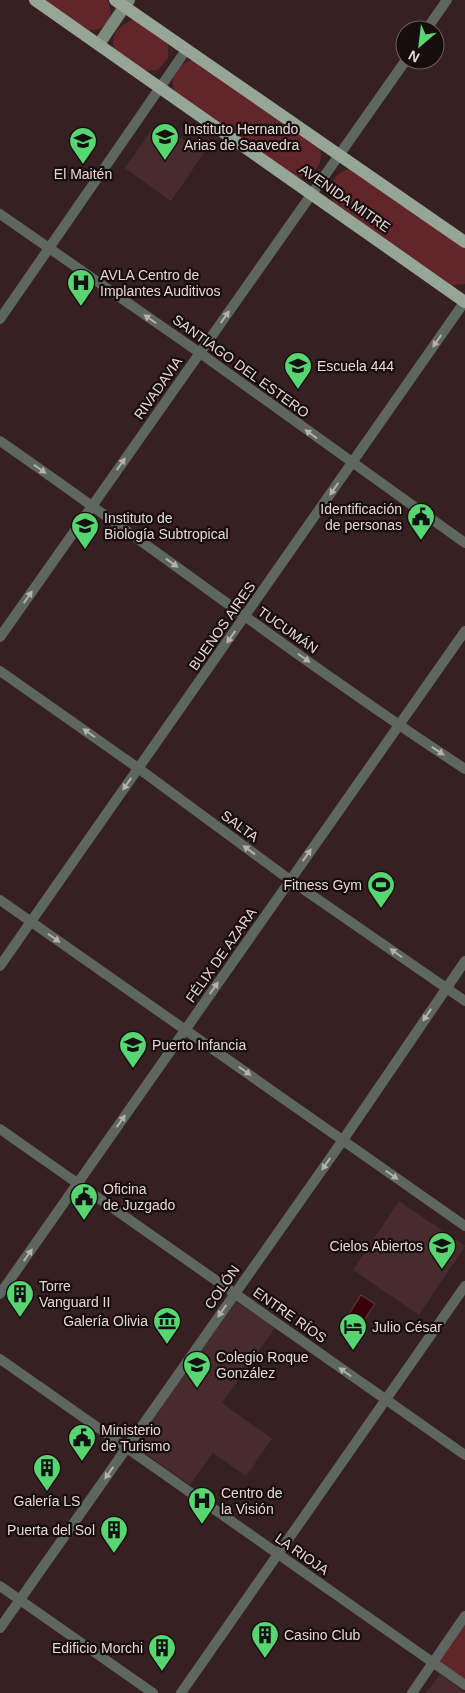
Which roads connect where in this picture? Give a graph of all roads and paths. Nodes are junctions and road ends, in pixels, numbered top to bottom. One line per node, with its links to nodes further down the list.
1 (35, 0): 5 (main road, AVENIDA MITRE)
2 (447, 0): 4 (street)
3 (123, 2): 5 (main road); 6 (main road)
4 (433, 20)
5 (99, 44): 8 (main road, AVENIDA MITRE)
6 (186, 50): 8 (street); 9 (main road)
7 (399, 70): 9 (street, RIVADAVIA)
8 (159, 88): 10 (main road, AVENIDA MITRE); 13 (street)
9 (340, 155): 10 (street, RIVADAVIA); 12 (main road)
10 (311, 193): 14 (main road, AVENIDA MITRE); 16 (street, RIVADAVIA, one-way to 10)
11 (0, 214): 13 (street, SANTIAGO DEL ESTERO)
12 (465, 242)
13 (50, 250): 15 (street); 16 (street, SANTIAGO DEL ESTERO, one-way to 13)
14 (465, 301): 18 (street, BUENOS AIRES, one-way to 18)
15 (0, 319)
16 (200, 352): 18 (street, SANTIAGO DEL ESTERO, one-way to 16); 19 (street, RIVADAVIA, one-way to 16)
17 (0, 441): 19 (street, TUCUMÁN, one-way to 19)
18 (352, 463): 20 (street, SANTIAGO DEL ESTERO); 21 (street, BUENOS AIRES, one-way to 21)
19 (92, 505): 21 (street, TUCUMÁN, one-way to 21); 23 (street, RIVADAVIA, one-way to 19)
20 (465, 543)
21 (245, 617): 25 (street, TUCUMÁN, one-way to 25); 26 (street, BUENOS AIRES, one-way to 26)
22 (465, 631): 25 (street, FÉLIX DE AZARA)
23 (0, 637)
24 (0, 671): 26 (street, SALTA, one-way to 24)
25 (399, 725): 27 (street, TUCUMÁN, one-way to 27); 28 (street, FÉLIX DE AZARA, one-way to 25)
26 (138, 768): 28 (street, SALTA, one-way to 26); 30 (street, BUENOS AIRES, one-way to 30)
27 (465, 768)
28 (290, 880): 33 (street, SALTA, one-way to 28); 35 (street, FÉLIX DE AZARA, one-way to 28)
29 (0, 900): 30 (street)
30 (31, 922): 32 (street, BUENOS AIRES); 35 (street, one-way to 35)
31 (465, 961): 33 (street, COLÓN)
32 (0, 966)
33 (445, 988): 34 (street, SALTA); 37 (street, COLÓN, one-way to 37)
34 (465, 1001)
35 (185, 1030): 37 (street, one-way to 37); 38 (street, FÉLIX DE AZARA, one-way to 35)
36 (0, 1129): 38 (street, ENTRE RÍOS)
37 (343, 1140): 39 (street, one-way to 39); 41 (street, COLÓN, one-way to 41)
38 (78, 1183): 41 (street, ENTRE RÍOS); 42 (street, FÉLIX DE AZARA, one-way to 38)
39 (465, 1226)
40 (465, 1286): 44 (street)
41 (235, 1293): 44 (street, ENTRE RÍOS, one-way to 41); 45 (street, COLÓN, one-way to 45)
42 (0, 1294)
43 (0, 1359): 45 (street, LA RIOJA)
44 (385, 1400): 46 (street, ENTRE RÍOS); 47 (street)
45 (127, 1447): 47 (street, LA RIOJA); 49 (street, COLÓN, one-way to 49)
46 (465, 1455)
47 (277, 1554): 52 (street, LA RIOJA); 55 (street)
48 (0, 1586): 49 (street)
49 (19, 1600): 51 (street, COLÓN); 54 (street)
50 (465, 1616): 52 (street)
51 (0, 1628)
52 (433, 1662): 53 (street, LA RIOJA); 56 (street)
53 (465, 1685)
54 (153, 1693)
55 (181, 1693)
56 (412, 1693)

